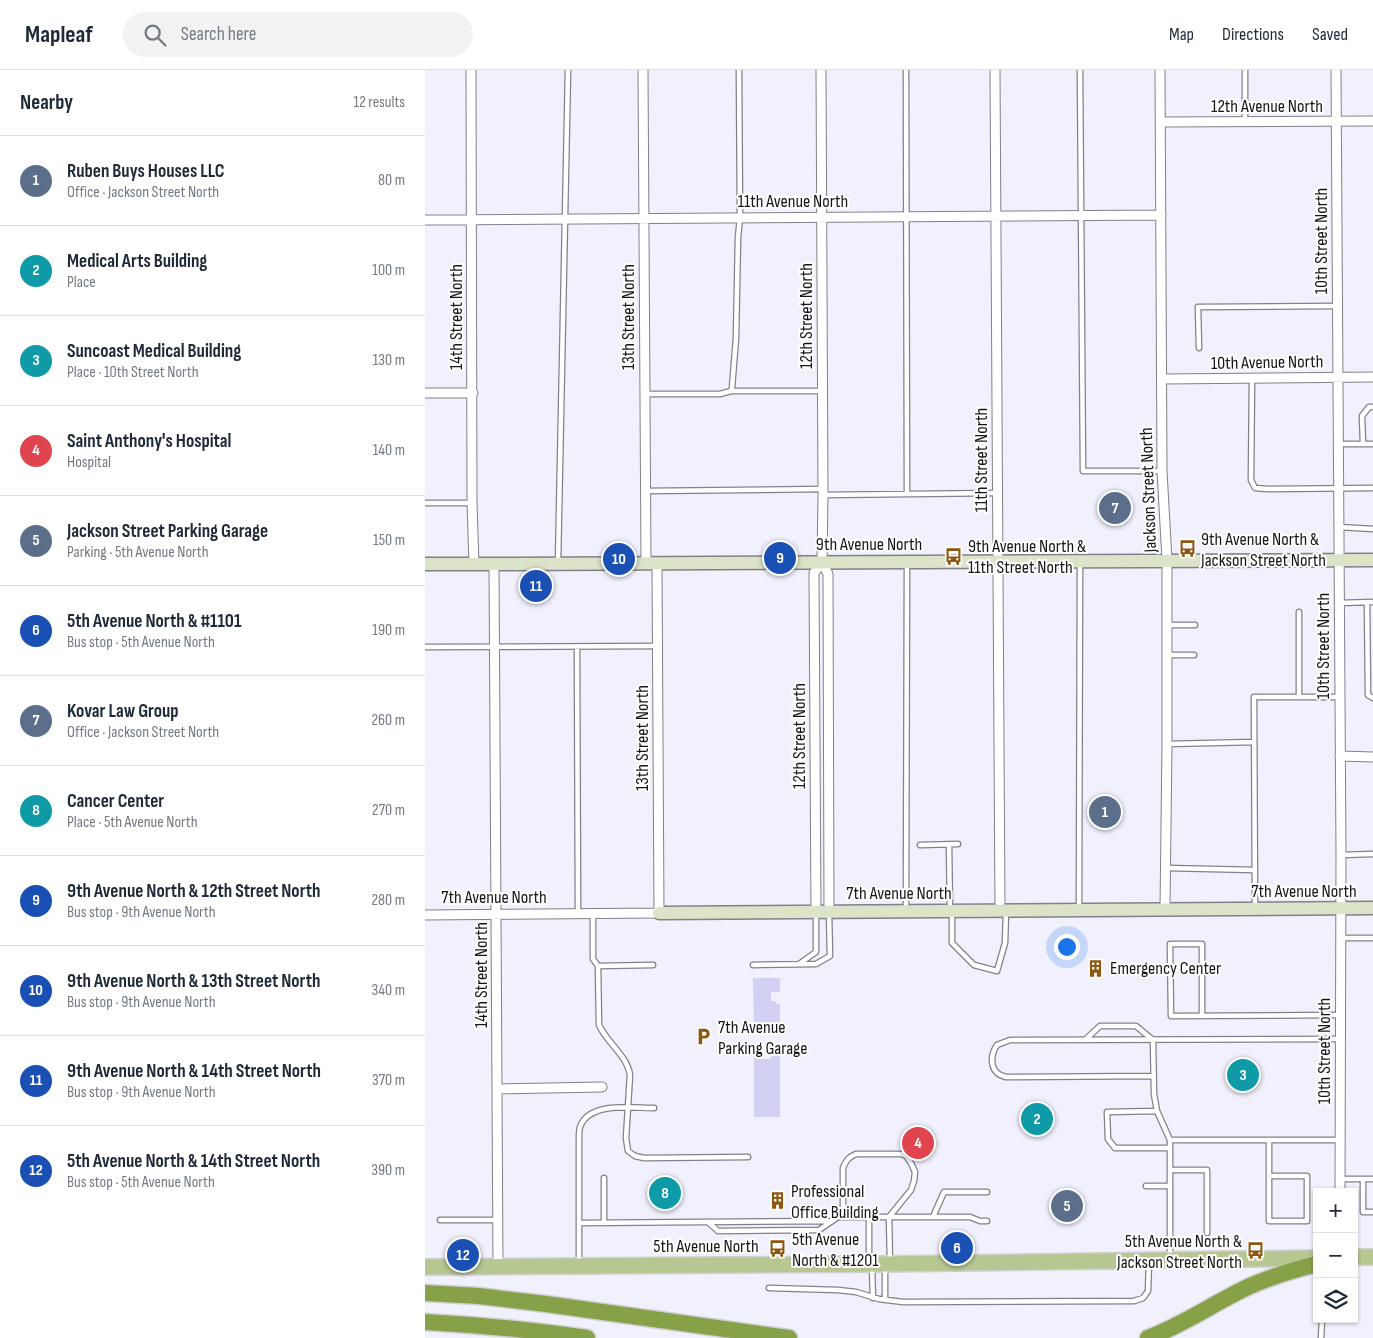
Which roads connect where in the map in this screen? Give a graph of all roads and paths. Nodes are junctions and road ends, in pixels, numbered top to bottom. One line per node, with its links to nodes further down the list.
1 (471, 70): 25 (street, 14th Street North)
2 (567, 70): 22 (lane)
3 (643, 70): 23 (street, 13th Street North)
4 (739, 70): 21 (lane)
5 (821, 70): 19 (street, 12th Street North)
6 (907, 70): 20 (lane)
7 (995, 70): 18 (street, 11th Street North)
8 (1080, 70): 17 (lane)
9 (1160, 70): 13 (street, Jackson Street North)
10 (1245, 70): 14 (lane)
11 (1337, 70): 15 (street, 10th Street North)
12 (1373, 121): 15 (street, 12th Avenue North)
13 (1161, 122): 14 (street, 12th Avenue North); 16 (street, Jackson Street North)
14 (1245, 122): 15 (street, 12th Avenue North)
15 (1337, 122): 26 (street, 10th Street North)
16 (1161, 214): 17 (street, 11th Avenue North); 31 (street, Jackson Street North)
17 (1080, 215): 18 (street, 11th Avenue North); 41 (lane)
18 (996, 216): 20 (street, 11th Avenue North); 47 (street, 11th Street North)
19 (821, 217): 20 (street, 11th Avenue North); 21 (street, 11th Avenue North); 33 (street, 12th Street North)
20 (907, 217): 46 (lane)
21 (740, 218): 23 (street, 11th Avenue North); 32 (lane)
22 (565, 219): 23 (street, 11th Avenue North); 25 (street, 11th Avenue North); 63 (lane)
23 (644, 219): 36 (street, 13th Street North)
24 (425, 220): 25 (street, 11th Avenue North)
25 (472, 220): 35 (street, 14th Street North)
26 (1338, 306): 27 (lane); 28 (street, 10th Street North)
27 (1199, 348)
28 (1338, 377): 29 (street, 10th Avenue North); 30 (street, 10th Avenue North); 38 (street, 10th Street North)
29 (1373, 377)
30 (1252, 378): 31 (street, 10th Avenue North); 43 (lane)
31 (1162, 379): 41 (street, Jackson Street North)
32 (731, 391): 33 (lane); 36 (lane)
33 (822, 391): 45 (street, 12th Street North)
34 (425, 393): 35 (street)
35 (473, 393): 49 (street, 14th Street North)
36 (645, 394): 44 (street, 13th Street North)
37 (1373, 407): 39 (lane)
38 (1339, 444): 39 (lane); 43 (street, 10th Street North)
39 (1363, 444): 40 (lane)
40 (1373, 444)
41 (1163, 470): 52 (street, Jackson Street North)
42 (1373, 488): 43 (lane)
43 (1339, 489): 50 (street, 10th Street North)
44 (645, 491): 45 (lane); 59 (street, 13th Street North)
45 (823, 492): 46 (lane); 56 (street, 12th Street North)
46 (907, 493): 47 (lane)
47 (998, 493): 58 (street, 11th Street North)
48 (425, 503): 49 (lane)
49 (472, 503): 61 (street, 14th Street North)
50 (1339, 527): 51 (lane); 53 (street, 10th Street North)
51 (1373, 529)
52 (1167, 560): 53 (street, 9th Avenue North); 55 (street, 9th Avenue North); 68 (street, Jackson Street North)
53 (1339, 560): 54 (street, 9th Avenue North); 66 (street, 10th Street North)
54 (1373, 560)
55 (1080, 561): 58 (street, 9th Avenue North); 95 (lane)
56 (822, 562): 57 (street, 9th Avenue North); 59 (street, 9th Avenue North); 98 (street, 12th Street North); 98 (street, 12th Street North)
57 (907, 562): 58 (street, 9th Avenue North); 96 (lane)
58 (998, 562): 94 (street, 11th Street North)
59 (651, 563): 63 (street, 9th Avenue North); 70 (street, 13th Street North)
60 (425, 564): 61 (street, 9th Avenue North)
61 (474, 564): 62 (street, 9th Avenue North)
62 (495, 564): 63 (street, 9th Avenue North); 72 (street, 14th Street North)
63 (558, 564)
64 (1367, 602): 65 (lane); 66 (lane); 78 (lane)
65 (1373, 602)
66 (1339, 603): 77 (street, 10th Street North)
67 (1299, 612): 76 (lane)
68 (1167, 625): 69 (lane); 74 (street, Jackson Street North)
69 (1195, 625)
70 (657, 646): 73 (lane); 99 (street, 13th Street North)
71 (425, 647): 72 (lane)
72 (495, 647): 73 (lane); 103 (street, 14th Street North)
73 (577, 647): 100 (lane)
74 (1167, 655): 75 (lane); 80 (street, Jackson Street North)
75 (1195, 655)
76 (1299, 697): 77 (lane); 79 (lane)
77 (1340, 697): 81 (street, 10th Street North)
78 (1373, 698)
79 (1255, 742): 80 (lane); 89 (lane)
80 (1167, 744): 88 (street, Jackson Street North)
81 (1340, 756): 82 (street); 86 (street, 10th Street North)
82 (1373, 757)
83 (958, 844): 85 (lane)
84 (920, 845): 85 (lane)
85 (949, 845): 97 (lane)
86 (1341, 854): 87 (lane); 90 (street, 10th Street North)
87 (1373, 854)
88 (1165, 868): 89 (lane); 92 (street, Jackson Street North)
89 (1255, 870): 93 (lane)
90 (1341, 908): 91 (street, 7th Avenue North); 93 (street, 7th Avenue North); 104 (street, 10th Street North)
91 (1373, 908)
92 (1165, 909): 93 (street, 7th Avenue North); 95 (street, 7th Avenue North)
93 (1255, 909)
94 (1003, 910): 95 (street, 7th Avenue North); 97 (street, 7th Avenue North); 97 (lane)
95 (1079, 910)
96 (907, 911): 97 (street, 7th Avenue North); 98 (street, 7th Avenue North)
97 (951, 911)
98 (823, 912): 99 (street, 7th Avenue North); 106 (lane); 106 (lane)
99 (659, 913): 101 (street, 7th Avenue North)
100 (578, 914): 101 (street, 7th Avenue North); 103 (street, 7th Avenue North)
101 (593, 914): 109 (lane)
102 (425, 915): 103 (street, 7th Avenue North)
103 (497, 915): 117 (street, 14th Street North)
104 (1341, 938): 105 (lane); 110 (street, 10th Street North)
105 (1373, 938)
106 (799, 964): 108 (lane)
107 (653, 965): 109 (lane)
108 (753, 965)
109 (598, 966): 118 (lane)
110 (1341, 1015): 111 (lane); 112 (street, 10th Street North)
111 (1202, 1016): 111 (lane)
112 (1341, 1039): 114 (lane); 123 (street, 10th Street North)
113 (1085, 1040): 114 (lane); 114 (lane); 115 (lane)
114 (1153, 1040): 115 (lane)
115 (1153, 1076): 120 (lane)
116 (603, 1087): 117 (street)
117 (497, 1088): 142 (street, 14th Street North)
118 (628, 1108): 119 (lane); 125 (lane); 147 (lane)
119 (654, 1108)
120 (1157, 1111): 121 (lane); 124 (lane)
121 (1170, 1140): 122 (lane); 124 (lane)
122 (1269, 1140): 123 (lane); 127 (lane)
123 (1341, 1140): 130 (street, 10th Street North)
124 (1170, 1148): 126 (lane)
125 (748, 1157)
126 (1170, 1170): 133 (lane); 148 (lane)
127 (1269, 1176): 127 (lane)
128 (604, 1178): 145 (lane)
129 (1373, 1178): 131 (lane)
130 (1340, 1179): 131 (lane); 134 (street, 10th Street North)
131 (1363, 1179): 136 (lane)
132 (1146, 1186): 133 (lane)
133 (1170, 1186): 153 (lane)
134 (1340, 1188)
135 (987, 1192): 140 (lane)
136 (1373, 1212)
137 (843, 1217): 138 (lane); 139 (lane); 143 (lane)
138 (869, 1217): 139 (lane); 154 (lane)
139 (889, 1217): 140 (lane); 154 (lane)
140 (933, 1217): 144 (lane)
141 (440, 1220): 142 (lane)
142 (498, 1220): 157 (street, 14th Street North)
143 (832, 1221): 146 (lane); 146 (lane)
144 (987, 1221)
145 (605, 1222): 146 (lane); 147 (lane)
146 (707, 1222)
147 (579, 1223): 155 (lane)
148 (1207, 1233)
149 (1358, 1257): 150 (main road)
150 (1373, 1257)
151 (1313, 1258): 153 (main road, 5th Avenue North)
152 (1149, 1260): 153 (main road, 5th Avenue North); 154 (main road, 5th Avenue North); 162 (lane)
153 (1170, 1260)
154 (879, 1264): 155 (main road, 5th Avenue North); 161 (lane); 162 (lane)
155 (579, 1265): 157 (main road, 5th Avenue North)
156 (1313, 1265): 167 (highway)
157 (498, 1266): 158 (main road, 5th Avenue North)
158 (425, 1267)
159 (769, 1288): 161 (lane)
160 (425, 1293): 166 (highway)
161 (873, 1298): 162 (lane)
162 (885, 1300)
163 (425, 1322): 165 (highway)
164 (1322, 1323): 168 (lane)
165 (587, 1338)
166 (789, 1338)
167 (1148, 1338)
168 (1321, 1338)

